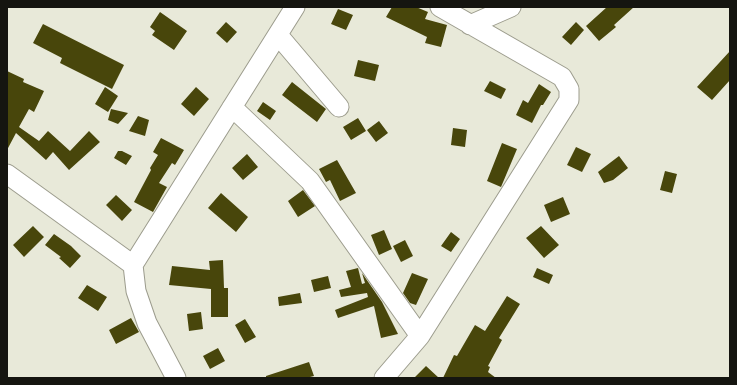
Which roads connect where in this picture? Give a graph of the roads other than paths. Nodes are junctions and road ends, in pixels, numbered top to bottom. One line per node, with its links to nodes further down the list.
1 (296, 7): 5 (street)
2 (440, 7): 4 (street)
3 (511, 7): 4 (street)
4 (470, 25): 10 (street)
5 (278, 35): 6 (street); 7 (street)
6 (232, 107): 9 (street); 10 (street)
7 (339, 107)
8 (7, 174): 9 (street)
9 (133, 265): 11 (street)
10 (420, 336): 12 (street)
11 (176, 378)
12 (384, 378)

